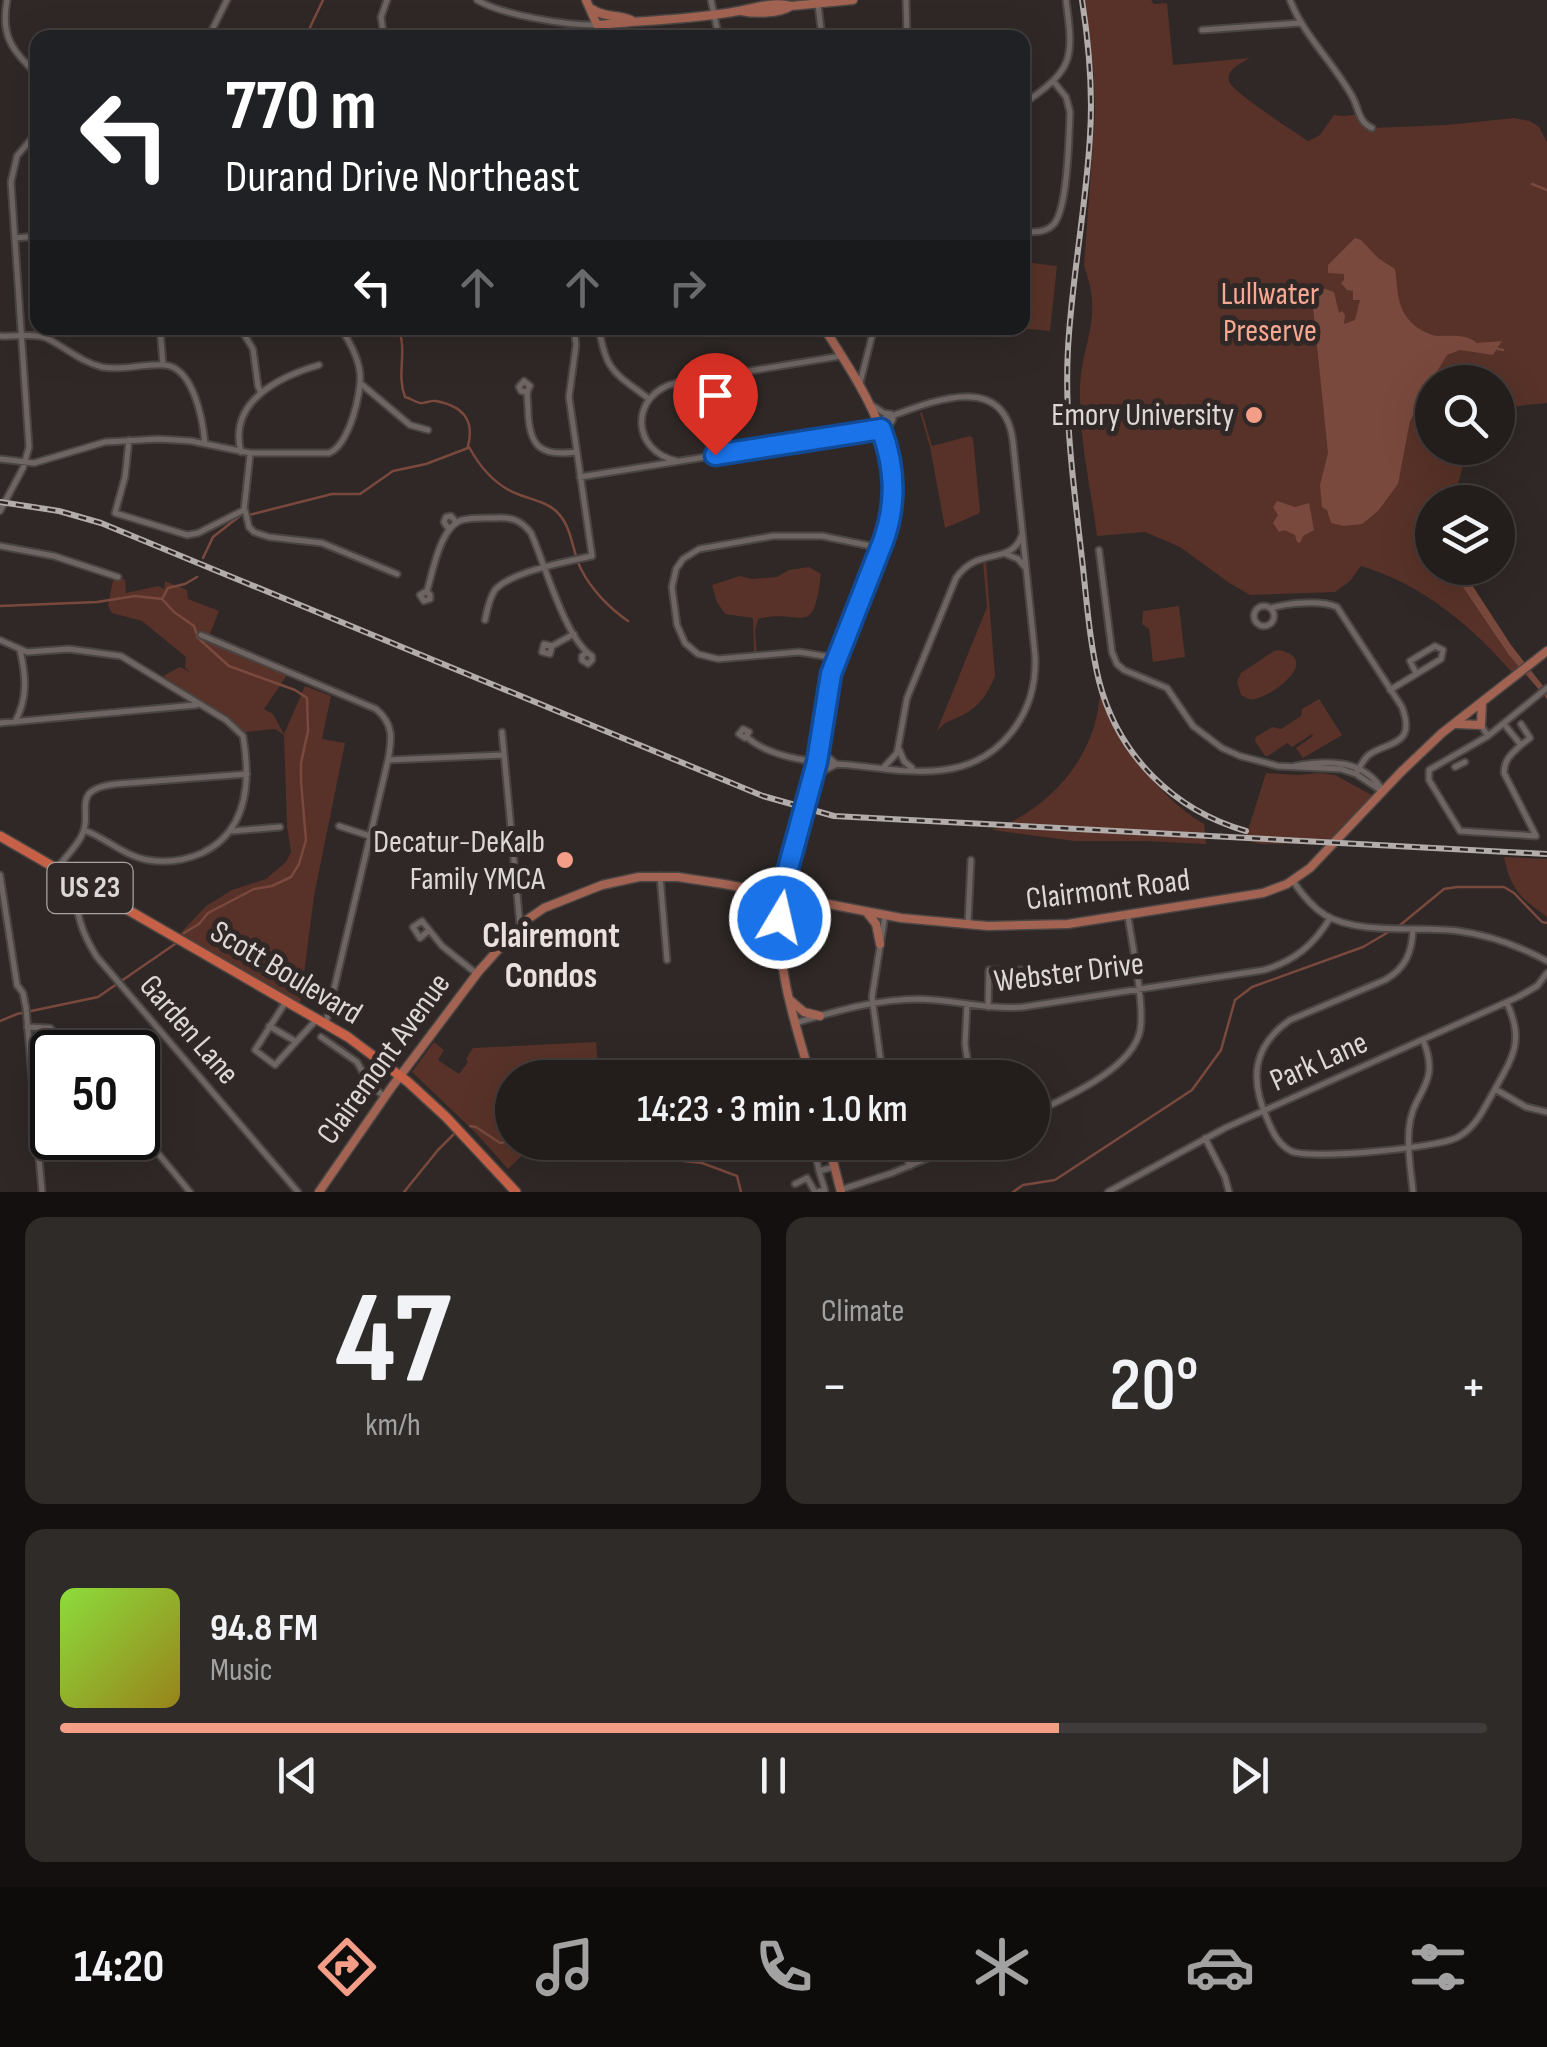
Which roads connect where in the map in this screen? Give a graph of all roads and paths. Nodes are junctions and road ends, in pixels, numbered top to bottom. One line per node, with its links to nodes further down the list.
1 (7, 0): 23 (street)
2 (227, 0): 17 (street)
3 (387, 0): 18 (street)
4 (477, 0): 16 (street)
5 (711, 0): 12 (street)
6 (853, 0): 11 (main road)
7 (906, 0): 21 (street)
8 (1066, 0): 24 (street)
9 (1290, 0): 15 (street)
10 (588, 4): 14 (main road); 16 (main road)
11 (818, 4): 12 (main road); 20 (street)
12 (710, 15): 13 (main road); 19 (street)
13 (653, 20): 14 (main road); 16 (main road)
14 (635, 22): 16 (main road)
15 (1300, 22): 22 (street); 26 (street)
16 (601, 27)
17 (212, 30)
18 (383, 30)
19 (716, 30)
20 (821, 30)
21 (907, 30)
22 (1202, 30)
23 (30, 68)
24 (1054, 82): 25 (street); 28 (street)
25 (1030, 99)
26 (1372, 128)
27 (30, 139): 30 (street)
28 (1030, 232)
29 (30, 237): 30 (street)
30 (15, 238): 40 (street)
31 (161, 335): 44 (street)
32 (244, 335): 49 (street)
33 (344, 335): 46 (street)
34 (575, 335): 59 (street)
35 (600, 335): 50 (street)
36 (828, 335): 41 (main road)
37 (872, 335): 43 (street)
38 (0, 336): 40 (street)
39 (43, 336): 40 (street); 44 (street)
40 (22, 337): 64 (street)
41 (841, 356): 45 (main road); 50 (street)
42 (319, 364): 49 (street)
43 (864, 364): 45 (street); 47 (street)
44 (163, 365): 56 (street)
45 (847, 365): 47 (main road)
46 (360, 383): 54 (street); 61 (street)
47 (860, 386): 51 (main road)
48 (526, 392): 59 (street)
49 (261, 394): 58 (street)
50 (649, 398): 60 (street)
51 (869, 403): 52 (street); 53 (main road)
52 (899, 414): 53 (street); 57 (street); 69 (street)
53 (879, 425): 57 (main road); 63 (street)
54 (428, 430)
55 (129, 440): 56 (street); 64 (street); 67 (street)
56 (205, 444): 58 (street)
57 (886, 444): 71 (main road)
58 (241, 452): 61 (street)
59 (576, 452): 66 (street)
60 (656, 453): 63 (street); 65 (street)
61 (250, 454): 67 (street)
62 (0, 459): 64 (street)
63 (680, 461): 65 (street)
64 (25, 462): 68 (street)
65 (649, 467): 66 (street)
66 (580, 480): 74 (street)
67 (245, 507): 76 (street)
68 (0, 512)
69 (1023, 532): 73 (street); 75 (street)
70 (0, 546): 77 (street)
71 (881, 548): 88 (main road); 88 (street)
72 (1099, 550): 114 (street)
73 (1006, 554): 75 (street); 105 (street)
74 (544, 567): 78 (street); 80 (street); 81 (street)
75 (1026, 568): 113 (street)
76 (396, 574)
77 (118, 577)
78 (427, 591)
79 (1270, 608): 79 (street); 91 (street)
80 (484, 620)
81 (574, 634): 84 (street); 87 (street)
82 (201, 635): 108 (street)
83 (0, 640): 85 (street)
84 (552, 646)
85 (20, 650): 93 (street); 94 (street)
86 (1547, 651): 92 (main road, Clairmont Road)
87 (586, 653)
88 (836, 658): 103 (main road)
89 (1416, 673): 89 (street); 91 (street)
90 (1547, 688): 97 (street)
91 (1390, 690): 114 (street)
92 (1482, 702): 96 (main road, Clairmont Road); 99 (main road)
93 (199, 705): 94 (street); 115 (street)
94 (15, 722): 95 (street)
95 (0, 723)
96 (1453, 724): 99 (main road); 117 (main road, Clairmont Road)
97 (1504, 724): 101 (street); 104 (street)
98 (1520, 724): 104 (street)
99 (1481, 725): 101 (street)
100 (502, 732): 106 (street)
101 (1488, 736): 107 (street)
102 (747, 737): 109 (street)
103 (820, 740): 109 (main road); 110 (street)
104 (1521, 745): 107 (street)
105 (898, 748): 112 (street); 113 (street)
106 (504, 755): 108 (street); 124 (street)
107 (1455, 756): 111 (street)
108 (388, 760): 123 (street)
109 (817, 762): 110 (street); 116 (main road)
110 (838, 764): 112 (street); 116 (street)
111 (1460, 765)
112 (881, 768): 113 (street)
113 (914, 770)
114 (1358, 772): 117 (street)
115 (247, 774): 120 (street); 121 (street)
116 (812, 782): 133 (main road, bridge)
117 (1383, 792): 130 (main road, Clairmont Road)
118 (339, 826): 123 (street)
119 (280, 828): 121 (street)
120 (84, 830): 121 (street); 127 (street)
121 (231, 832)
122 (0, 836): 125 (street); 127 (highway, Scott Boulevard / US 23)
123 (370, 836): 124 (street); 156 (street)
124 (510, 839): 138 (street)
125 (0, 846)
126 (972, 860): 139 (street)
127 (56, 869): 131 (highway, Scott Boulevard / US 23)
128 (0, 875): 159 (street)
129 (660, 876): 132 (main road, Clairmont Road); 133 (main road, Clairmont Road); 143 (street)
130 (1292, 881): 136 (main road, Clairmont Road); 137 (street)
131 (80, 883): 150 (highway, Scott Boulevard / US 23); 188 (street, Garden Lane)
132 (587, 890): 138 (main road, Clairemont Avenue)
133 (782, 894): 134 (main road, Clairmont Road); 149 (main road)
134 (864, 911): 135 (main road, Clairmont Road); 142 (main road)
135 (885, 916): 139 (main road, Clairmont Road); 142 (street)
136 (1128, 916): 139 (main road, Clairmont Road); 148 (street)
137 (1330, 918): 140 (street); 148 (street, Webster Drive)
138 (520, 926): 146 (main road, Clairemont Avenue)
139 (968, 926)
140 (1414, 929): 144 (street); 171 (street)
141 (428, 931): 146 (street)
142 (880, 944): 151 (street)
143 (667, 960)
144 (1547, 961)
145 (1025, 970): 154 (street)
146 (477, 974): 167 (main road, Clairemont Avenue)
147 (1547, 974): 152 (street, Park Lane)
148 (1138, 988): 154 (street, Webster Drive); 170 (street)
149 (788, 998): 155 (main road); 157 (main road)
150 (287, 1000): 156 (highway, Scott Boulevard / US 23); 158 (street)
151 (872, 1003): 153 (street, Webster Drive); 155 (street, Webster Drive); 165 (street)
152 (1507, 1003): 162 (street, Park Lane); 168 (street)
153 (967, 1005): 154 (street, Webster Drive); 166 (street)
154 (988, 1007)
155 (820, 1016): 157 (street, Webster Drive)
156 (322, 1021): 163 (street); 167 (highway, Scott Boulevard / US 23)
157 (795, 1022): 164 (main road)
158 (269, 1026): 163 (street); 163 (street)
159 (28, 1027): 160 (street); 186 (street)
160 (52, 1030)
161 (321, 1037): 169 (street)
162 (1423, 1040): 171 (street, Park Lane); 174 (street)
163 (295, 1041)
164 (805, 1060)
165 (881, 1060)
166 (968, 1060)
167 (400, 1077): 169 (main road, Clairemont Avenue); 190 (highway, Scott Boulevard)
168 (1495, 1089): 172 (street); 174 (street)
169 (385, 1097): 189 (main road, Clairemont Avenue)
170 (1050, 1105)
171 (1264, 1112): 173 (street, Park Lane); 174 (street)
172 (1547, 1112)
173 (1205, 1138): 192 (street, Park Lane); 193 (street)
174 (1409, 1147): 194 (street)
175 (160, 1156): 187 (street)
176 (817, 1160): 182 (street)
177 (832, 1160): 181 (main road)
178 (908, 1160): 180 (street)
179 (924, 1160): 180 (street)
180 (910, 1166): 185 (street)
181 (834, 1167): 182 (street); 185 (main road)
182 (820, 1173): 183 (street); 191 (street)
183 (807, 1178): 184 (street); 191 (street)
184 (794, 1184)
185 (841, 1191)
186 (42, 1192)
187 (190, 1192)
188 (298, 1192)
189 (320, 1192)
190 (516, 1192)
191 (816, 1192)
192 (1108, 1192)
193 (1229, 1192)
194 (1413, 1192)

